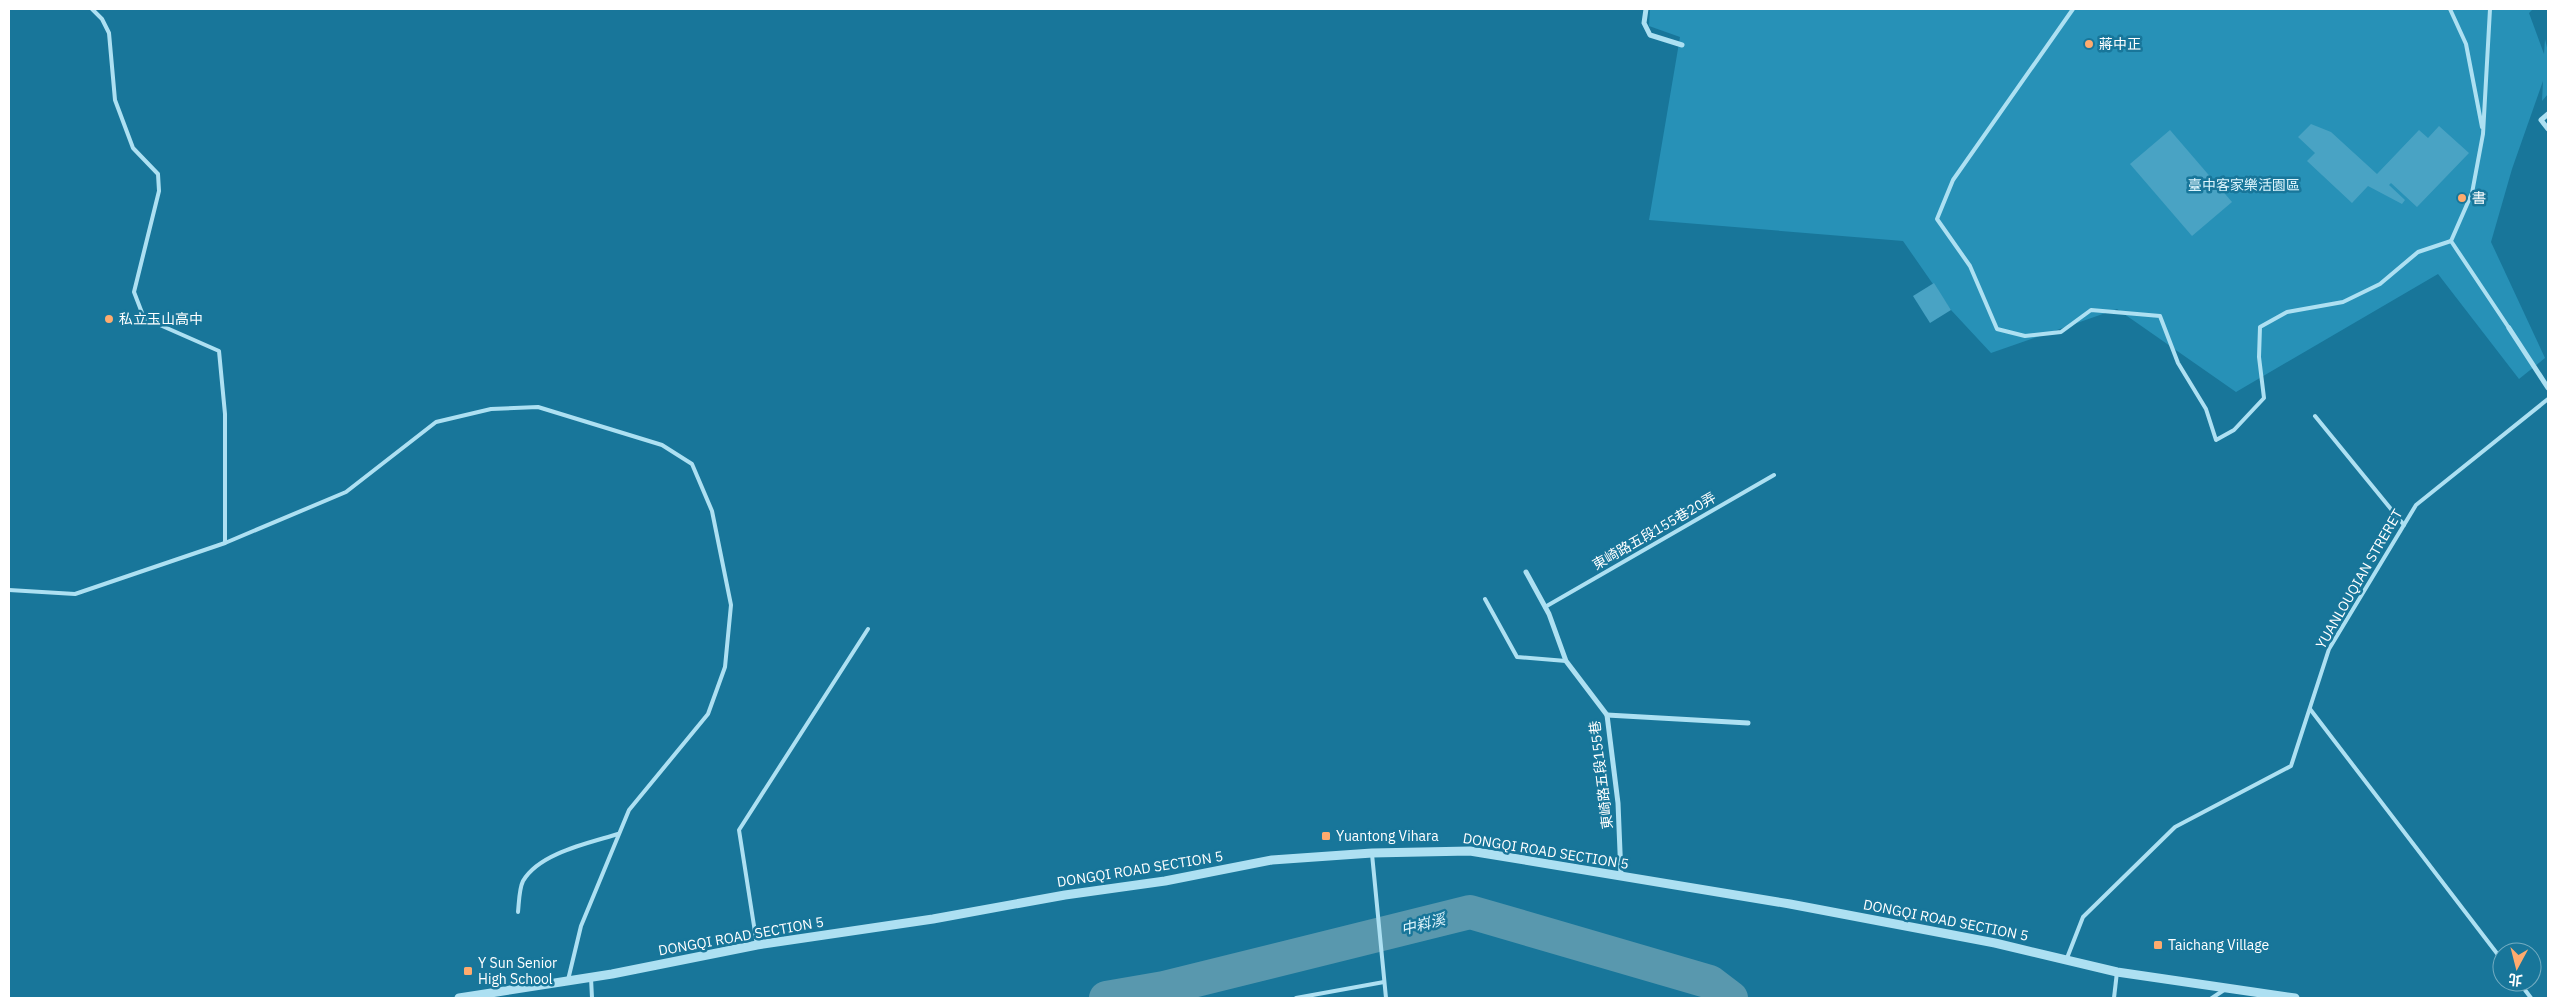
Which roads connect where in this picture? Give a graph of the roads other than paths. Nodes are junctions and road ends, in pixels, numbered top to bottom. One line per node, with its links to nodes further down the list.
1 (92, 9): 19 (lane)
2 (1646, 9): 6 (street)
3 (2073, 9): 10 (lane)
4 (2490, 9): 9 (lane)
5 (2449, 10): 9 (lane)
6 (1682, 45)
7 (2548, 114): 8 (street)
8 (2548, 129)
9 (2483, 134): 10 (lane)
10 (2451, 241): 11 (lane)
11 (2509, 328): 13 (street)
12 (2548, 376): 13 (street)
13 (2543, 380): 14 (street)
14 (2548, 388)
15 (2548, 399): 18 (lane, YUANLOUQIAN STRERET)
16 (2315, 416): 18 (lane)
17 (1774, 475): 23 (lane, 東崎路五段155巷20弄)
18 (2404, 525): 26 (lane, YUANLOUQIAN STRERET)
19 (225, 543): 21 (lane); 29 (lane)
20 (1526, 572): 23 (street, 東崎路五段155巷)
21 (9, 590)
22 (1485, 599): 25 (lane)
23 (1545, 606): 25 (street, 東崎路五段155巷)
24 (868, 629): 33 (lane)
25 (1566, 661): 27 (street, 東崎路五段155巷)
26 (2310, 709): 34 (lane); 35 (lane, YUANLOUQIAN STRERET)
27 (1607, 715): 28 (street); 31 (street, 東崎路五段155巷)
28 (1748, 723)
29 (619, 834): 32 (lane); 38 (lane)
30 (1372, 852): 31 (street, DONGQI ROAD SECTION 5); 33 (street, DONGQI ROAD SECTION 5); 39 (lane)
31 (1621, 877): 35 (street, DONGQI ROAD SECTION 5)
32 (518, 912)
33 (757, 945): 37 (street, DONGQI ROAD SECTION 5)
34 (2492, 947)
35 (2067, 958): 36 (street, DONGQI ROAD SECTION 5)
36 (2117, 972): 40 (street, DONGQI ROAD SECTION 5); 45 (lane)
37 (591, 977): 38 (street, DONGQI ROAD SECTION 5); 42 (lane)
38 (568, 980): 41 (street, DONGQI ROAD SECTION 5)
39 (1384, 982): 43 (lane); 44 (lane)
40 (2226, 988): 46 (lane); 47 (street, DONGQI ROAD SECTION 5)
41 (459, 998)
42 (592, 998)
43 (1296, 998)
44 (1386, 998)
45 (2114, 998)
46 (2212, 998)
47 (2295, 998)

